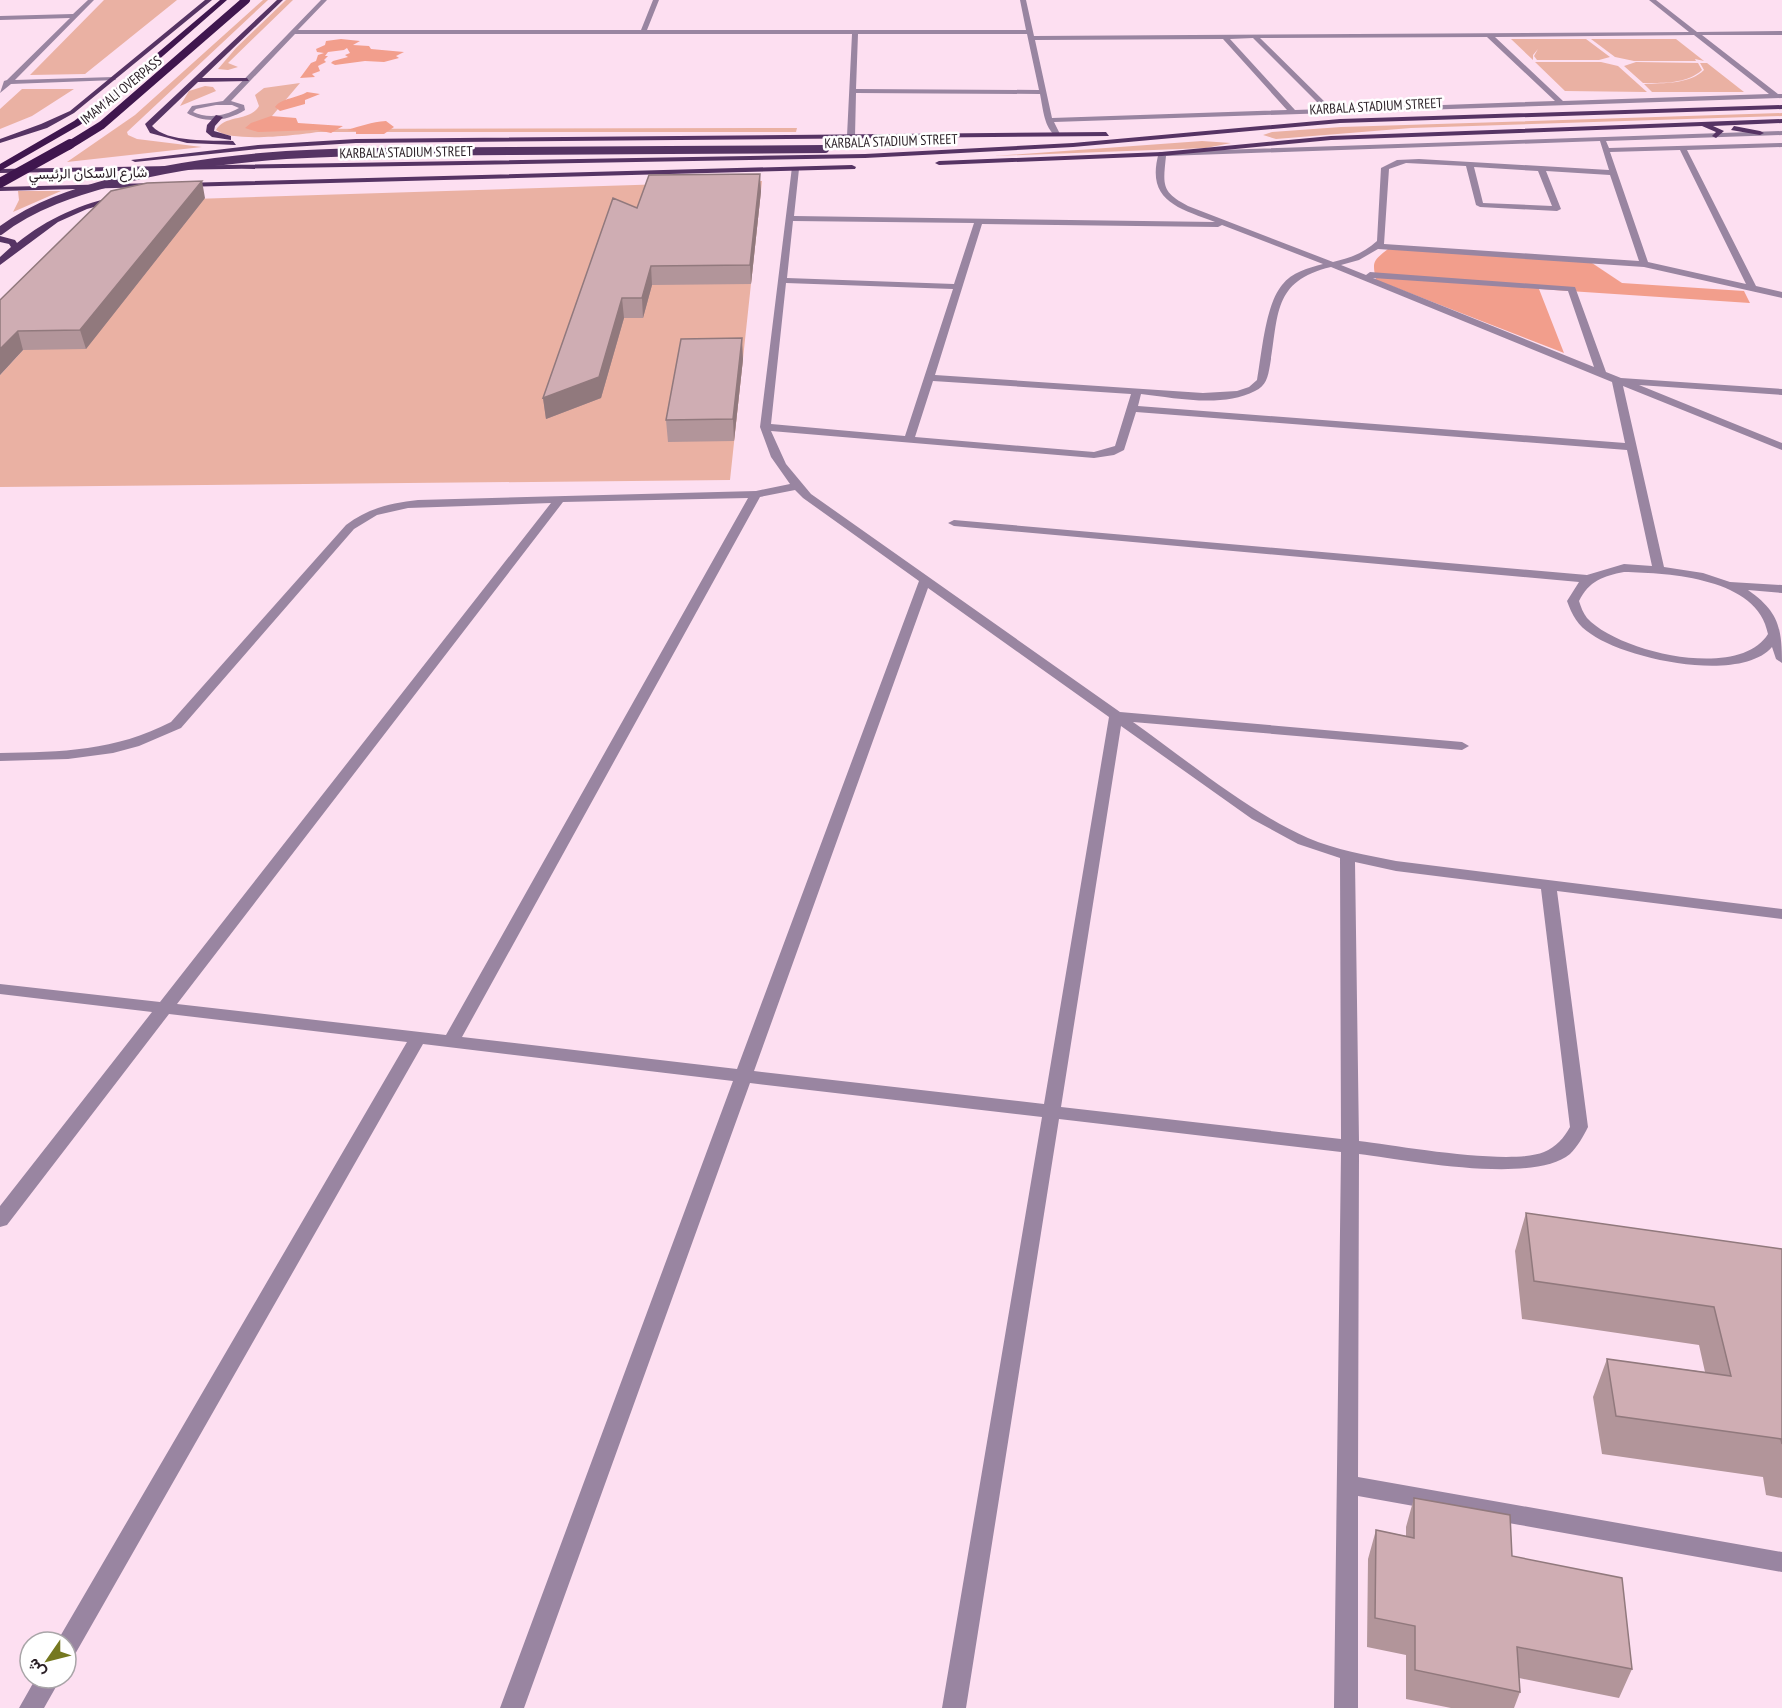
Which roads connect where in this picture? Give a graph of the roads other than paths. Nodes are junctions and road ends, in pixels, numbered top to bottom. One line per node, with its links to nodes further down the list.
1 (91, 0): 10 (street)
2 (209, 0): 21 (main road)
3 (224, 0): 67 (highway, IMAM ALI OVERPASS)
4 (246, 0): 71 (highway, IMAM ALI OVERPASS, bridge)
5 (280, 0): 22 (main road)
6 (324, 0): 12 (street)
7 (656, 0): 13 (street)
8 (1023, 0): 18 (street)
9 (1652, 0): 15 (street)
10 (75, 16): 11 (street); 25 (street)
11 (0, 18)
12 (293, 32): 13 (street); 23 (street)
13 (643, 32): 14 (street)
14 (855, 32): 18 (street); 27 (street)
15 (1693, 32): 16 (street); 17 (street); 29 (street)
16 (1782, 33)
17 (1488, 34): 20 (street); 32 (street)
18 (1030, 35): 19 (street); 28 (street)
19 (1224, 36): 20 (street); 36 (street)
20 (1254, 36): 35 (street)
21 (114, 79): 25 (street); 53 (main road)
22 (198, 80): 23 (main road); 55 (main road)
23 (247, 80): 31 (street)
24 (0, 82): 25 (street)
25 (9, 82): 26 (street)
26 (0, 91)
27 (853, 91): 28 (street); 48 (street)
28 (1043, 92): 38 (street)
29 (1779, 96): 30 (street)
30 (1687, 99): 32 (street); 34 (main road)
31 (225, 103): 37 (street); 37 (street)
32 (1561, 103): 35 (street)
33 (1782, 107): 34 (main road, KARBALA STADIUM STREET)
34 (1703, 109): 42 (main road, KARBALA STADIUM STREET)
35 (1329, 110): 36 (street)
36 (1293, 112): 38 (street)
37 (219, 117): 50 (main road)
38 (1049, 120): 47 (street)
39 (1782, 122): 40 (main road, KARBALA STADIUM STREET)
40 (1734, 123): 41 (main road, KARBALA STADIUM STREET); 45 (main road)
41 (1702, 124): 44 (main road, KARBALA STADIUM STREET); 49 (main road)
42 (1274, 126): 43 (main road, KARBALA STADIUM STREET); 56 (main road)
43 (1207, 132): 47 (main road); 59 (main road, KARBALA STADIUM STREET); 61 (main road)
44 (1457, 133): 56 (main road, KARBALA STADIUM STREET); 58 (main road)
45 (1761, 133): 46 (street); 49 (street)
46 (1782, 133)
47 (1056, 134): 48 (main road)
48 (851, 136): 54 (main road)
49 (1716, 136): 52 (street)
50 (237, 139)
51 (249, 139): 54 (main road)
52 (1602, 139): 58 (street); 62 (street)
53 (0, 141)
54 (356, 141): 55 (main road)
55 (314, 143): 67 (main road)
56 (1276, 143): 61 (main road, KARBALA STADIUM STREET)
57 (1782, 145): 60 (street)
58 (1378, 146): 63 (street)
59 (1050, 147): 67 (main road, KARBALA STADIUM STREET); 77 (main road, bridge)
60 (1682, 147): 62 (street); 87 (street)
61 (1222, 148): 63 (main road, KARBALA STADIUM STREET)
62 (1605, 150): 70 (street)
63 (1162, 154): 64 (main road, KARBALA STADIUM STREET); 76 (street)
64 (934, 163)
65 (1469, 164): 69 (street); 69 (street); 79 (street)
66 (864, 166): 68 (main road, KARBALA STADIUM STREET)
67 (0, 169)
68 (795, 169): 72 (main road, KARBALA STADIUM STREET); 74 (street)
69 (1541, 169): 70 (street)
70 (1613, 173): 83 (street)
71 (0, 183)
72 (176, 186)
73 (0, 189): 80 (main road, شارع الاسكان الرئيسي)
74 (789, 218): 75 (street); 85 (street)
75 (979, 221): 76 (street); 86 (street)
76 (1227, 225): 82 (street)
77 (0, 231)
78 (0, 239): 80 (main road)
79 (1377, 246): 82 (street); 83 (street)
80 (16, 248): 81 (main road)
81 (0, 262)
82 (1331, 264): 84 (street); 92 (street)
83 (1644, 264): 87 (street)
84 (1357, 274): 89 (street); 89 (street)
85 (782, 280): 86 (street); 95 (street)
86 (959, 287): 90 (street)
87 (1752, 288): 88 (street)
88 (1782, 295)
89 (1602, 375): 91 (street)
90 (928, 378): 92 (street); 96 (street)
91 (1617, 381): 93 (street); 97 (street); 98 (street)
92 (1137, 391): 94 (street)
93 (1782, 392)
94 (1132, 409): 96 (street); 98 (street)
95 (765, 427): 96 (street); 100 (street)
96 (909, 440)
97 (1777, 445): 99 (street)
98 (1631, 447): 104 (street)
99 (1782, 462)
100 (798, 486): 101 (street); 106 (street)
101 (756, 494): 102 (street); 120 (street)
102 (560, 500): 113 (street); 118 (street)
103 (954, 523): 105 (street)
104 (1658, 568): 105 (street); 107 (street)
105 (1589, 579): 109 (street)
106 (925, 580): 111 (street); 121 (street)
107 (1726, 585): 108 (street); 109 (street)
108 (1782, 590)
109 (1774, 634): 110 (street)
110 (1782, 660)
111 (1116, 716): 112 (street); 114 (street); 122 (street)
112 (1462, 746)
113 (0, 757)
114 (1347, 856): 115 (street); 123 (street)
115 (1548, 884): 116 (street); 123 (street)
116 (1782, 914)
117 (0, 989): 118 (street)
118 (164, 1009): 119 (street); 124 (street)
119 (418, 1038): 120 (street); 127 (street)
120 (450, 1042): 121 (street)
121 (744, 1076): 122 (street); 130 (street)
122 (1051, 1112): 123 (street); 131 (street)
123 (1350, 1147): 125 (street)
124 (0, 1220)
125 (1348, 1485): 126 (street); 132 (street)
126 (1782, 1562)
127 (76, 1630)
128 (42, 1690): 129 (street)
129 (32, 1708)
130 (512, 1708)
131 (954, 1708)
132 (1346, 1708)

